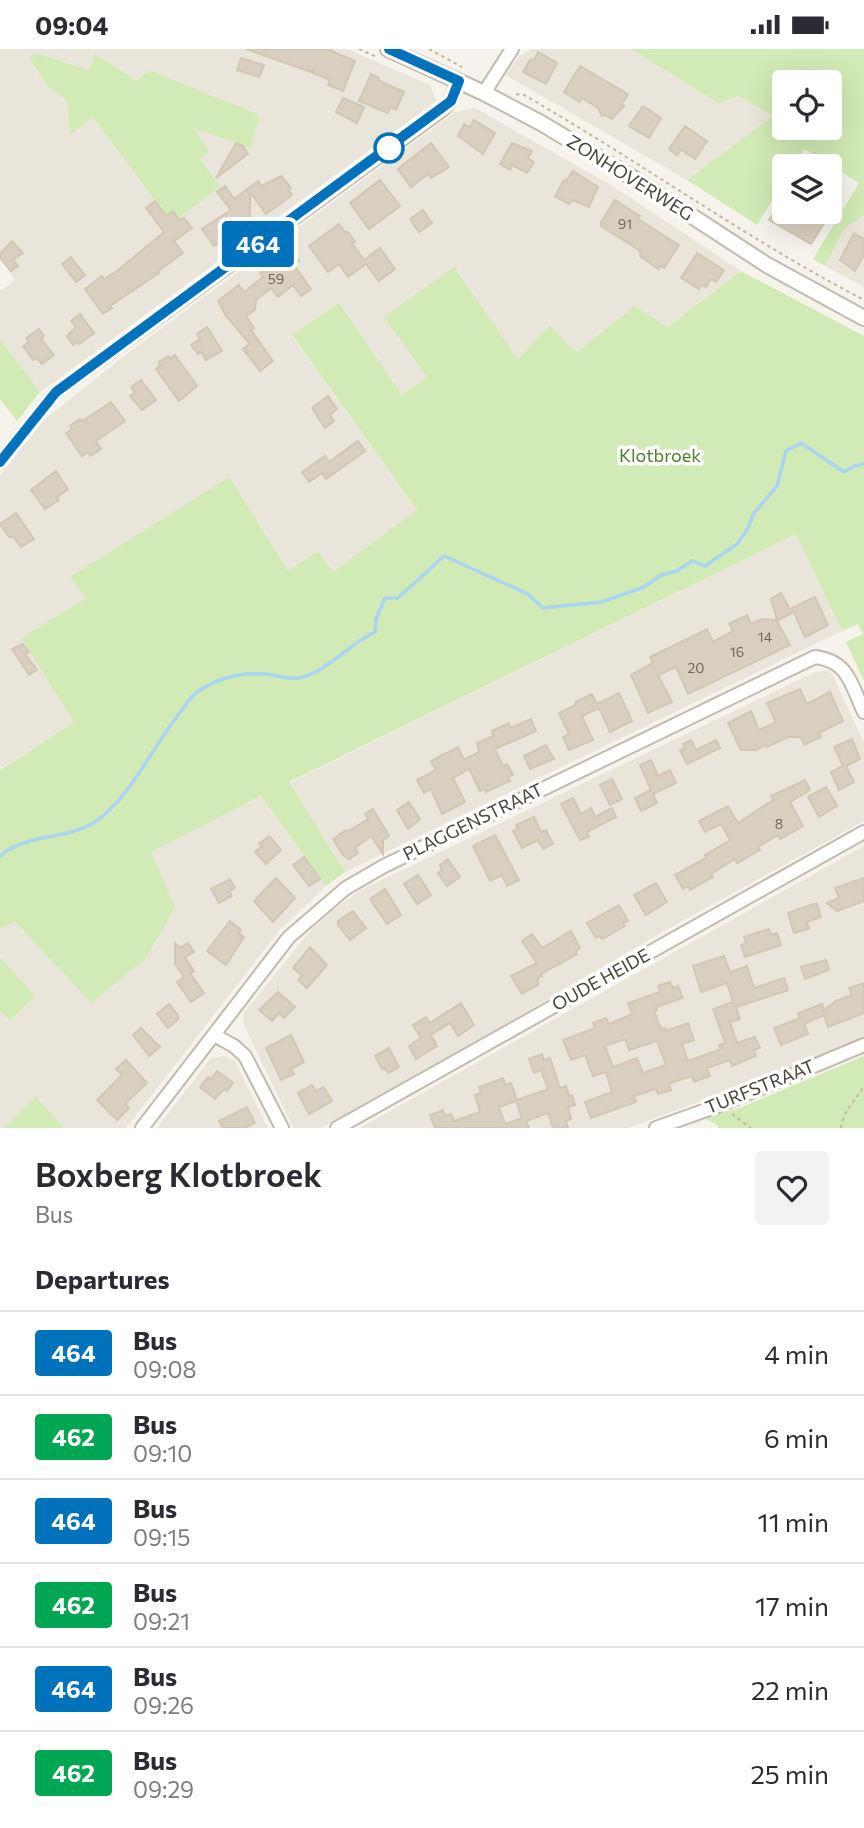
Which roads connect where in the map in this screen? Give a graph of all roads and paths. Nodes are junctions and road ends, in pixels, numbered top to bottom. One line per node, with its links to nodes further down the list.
1 (359, 49): 3 (path)
2 (512, 49): 6 (street)
3 (368, 51): 4 (path)
4 (384, 54): 5 (street, ZONHOVERWEG)
5 (459, 81): 6 (street, ZONHOVERWEG); 8 (street)
6 (484, 93): 7 (street, ZONHOVERWEG)
7 (864, 319)
8 (0, 462)
9 (864, 712): 11 (street, PLAGGENSTRAAT)
10 (864, 832): 17 (street, OUDE HEIDE)
11 (214, 1035): 15 (street, PLAGGENSTRAAT); 16 (street)
12 (864, 1045): 18 (street, TURFSTRAAT)
13 (864, 1086): 20 (path)
14 (727, 1109): 19 (path)
15 (142, 1128)
16 (282, 1128)
17 (337, 1128)
18 (656, 1128)
19 (751, 1128)
20 (841, 1128)

